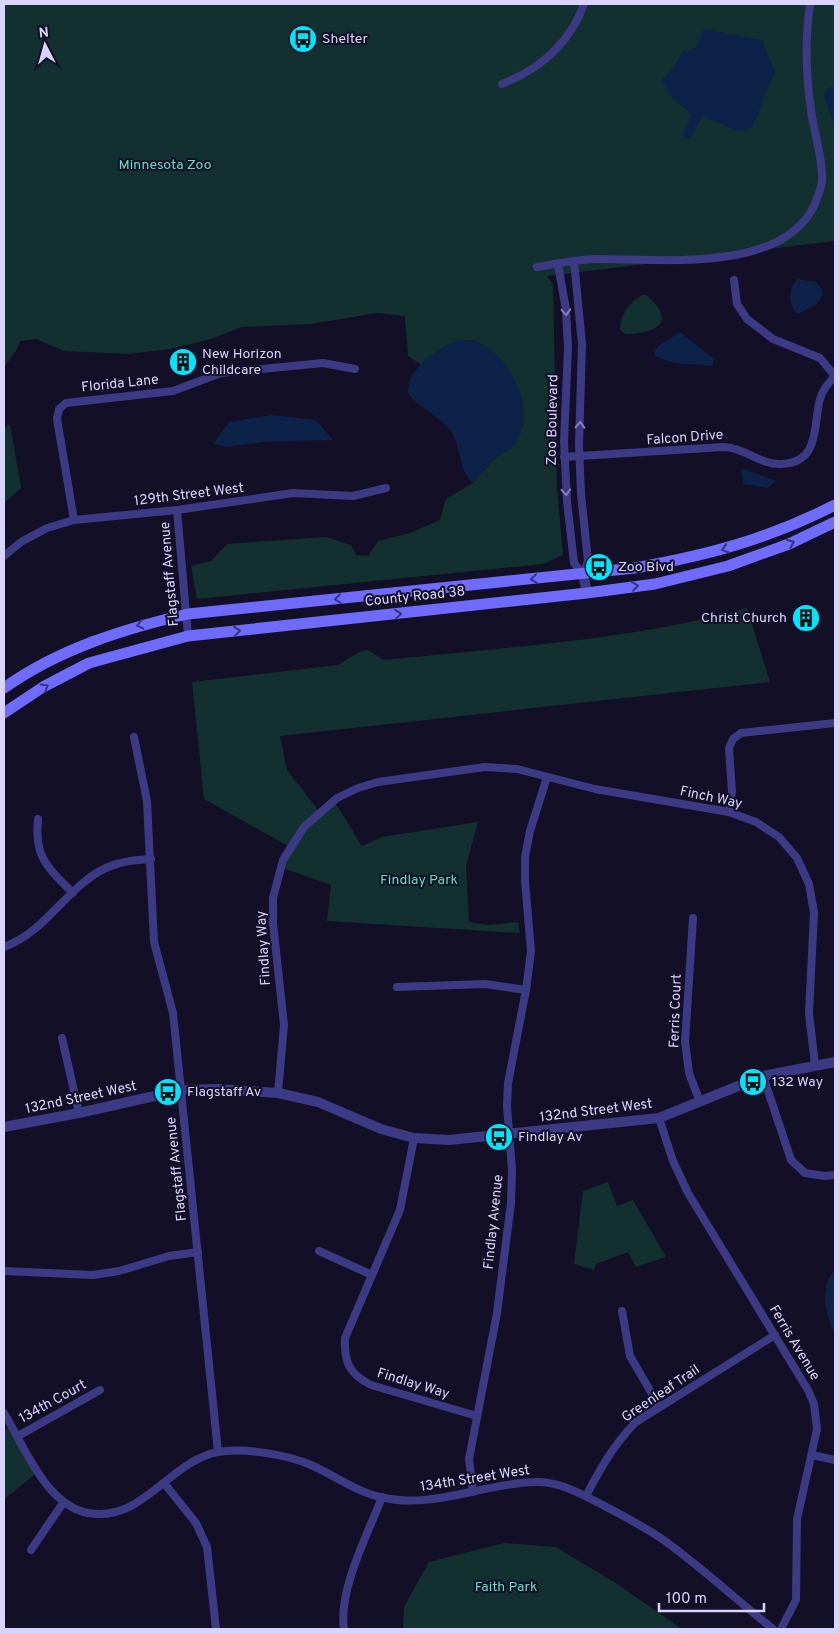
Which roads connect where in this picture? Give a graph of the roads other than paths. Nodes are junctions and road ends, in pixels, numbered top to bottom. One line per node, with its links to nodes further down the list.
1 (584, 4): 3 (street)
2 (810, 4): 4 (street)
3 (502, 84)
4 (574, 261): 5 (street); 11 (street, one-way to 4)
5 (558, 264): 6 (street); 10 (street, Zoo Boulevard, one-way to 10)
6 (536, 267)
7 (734, 280): 9 (street)
8 (355, 369): 15 (street, Florida Lane)
9 (835, 376): 11 (street, Falcon Drive)
10 (564, 457): 11 (street, Falcon Drive); 18 (street, Zoo Boulevard, one-way to 18)
11 (580, 457): 18 (street)
12 (386, 488): 14 (street, 129th Street West)
13 (835, 505): 18 (main road, one-way to 18)
14 (177, 510): 15 (street, 129th Street West); 20 (street, Flagstaff Avenue)
15 (74, 520): 17 (street, 129th Street West)
16 (835, 522): 19 (main road, County Road 38, one-way to 16)
17 (4, 556)
18 (583, 574): 19 (street, Zoo Boulevard); 20 (main road, one-way to 20)
19 (587, 593): 21 (main road, County Road 38, one-way to 19)
20 (188, 614): 21 (street, Flagstaff Avenue); 22 (main road, one-way to 22)
21 (188, 636): 23 (main road, County Road 38, one-way to 21)
22 (4, 688)
23 (4, 713)
24 (835, 723): 27 (street)
25 (134, 738): 29 (street, Flagstaff Avenue)
26 (547, 777): 27 (street, Finch Way); 34 (street, Findlay Avenue); 40 (street, Findlay Way)
27 (729, 812): 37 (street, Finch Way)
28 (38, 819): 30 (street)
29 (150, 859): 30 (street); 39 (street, Flagstaff Avenue)
30 (73, 893): 32 (street)
31 (693, 918): 41 (street, Ferris Court)
32 (4, 947)
33 (397, 987): 34 (street)
34 (526, 990): 45 (street, Findlay Avenue)
35 (62, 1038): 42 (street)
36 (835, 1062): 37 (street, 132nd Street West)
37 (814, 1066): 38 (street, 132nd Street West)
38 (763, 1076): 41 (street, 132nd Street West); 47 (street)
39 (181, 1090): 40 (street, 132nd Street West); 42 (street, 132nd Street West); 49 (street, Flagstaff Avenue)
40 (278, 1093): 46 (street, 132nd Street West)
41 (700, 1102): 43 (street, 132nd Street West)
42 (79, 1114): 44 (street, 132nd Street West)
43 (659, 1118): 45 (street, 132nd Street West); 53 (street, Ferris Avenue)
44 (4, 1127)
45 (509, 1134): 46 (street, 132nd Street West); 57 (street, Findlay Avenue)
46 (414, 1138): 51 (street, Findlay Way)
47 (835, 1175)
48 (320, 1251): 51 (street)
49 (198, 1252): 50 (street); 59 (street, Flagstaff Avenue)
50 (4, 1271)
51 (372, 1275): 57 (street, Findlay Way)
52 (622, 1312): 55 (street)
53 (775, 1335): 55 (street, Greenleaf Trail); 60 (street, Ferris Avenue)
54 (100, 1390): 58 (street, 134th Court)
55 (659, 1406): 64 (street, Greenleaf Trail)
56 (4, 1413): 58 (street, 134th Street West)
57 (477, 1416): 63 (street, Findlay Avenue)
58 (18, 1436): 66 (street, 134th Street West)
59 (218, 1452): 62 (street, 134th Street West); 65 (street, 134th Street West)
60 (812, 1455): 61 (street); 71 (street, Ferris Avenue)
61 (835, 1460)
62 (164, 1483): 66 (street, 134th Street West); 68 (street)
63 (473, 1492): 64 (street, 134th Street West); 65 (street, 134th Street West)
64 (586, 1496): 70 (street, 134th Street West)
65 (382, 1497): 69 (street)
66 (63, 1503): 67 (street)
67 (31, 1550)
68 (216, 1629)
69 (344, 1629)
70 (773, 1629)
71 (781, 1629)

